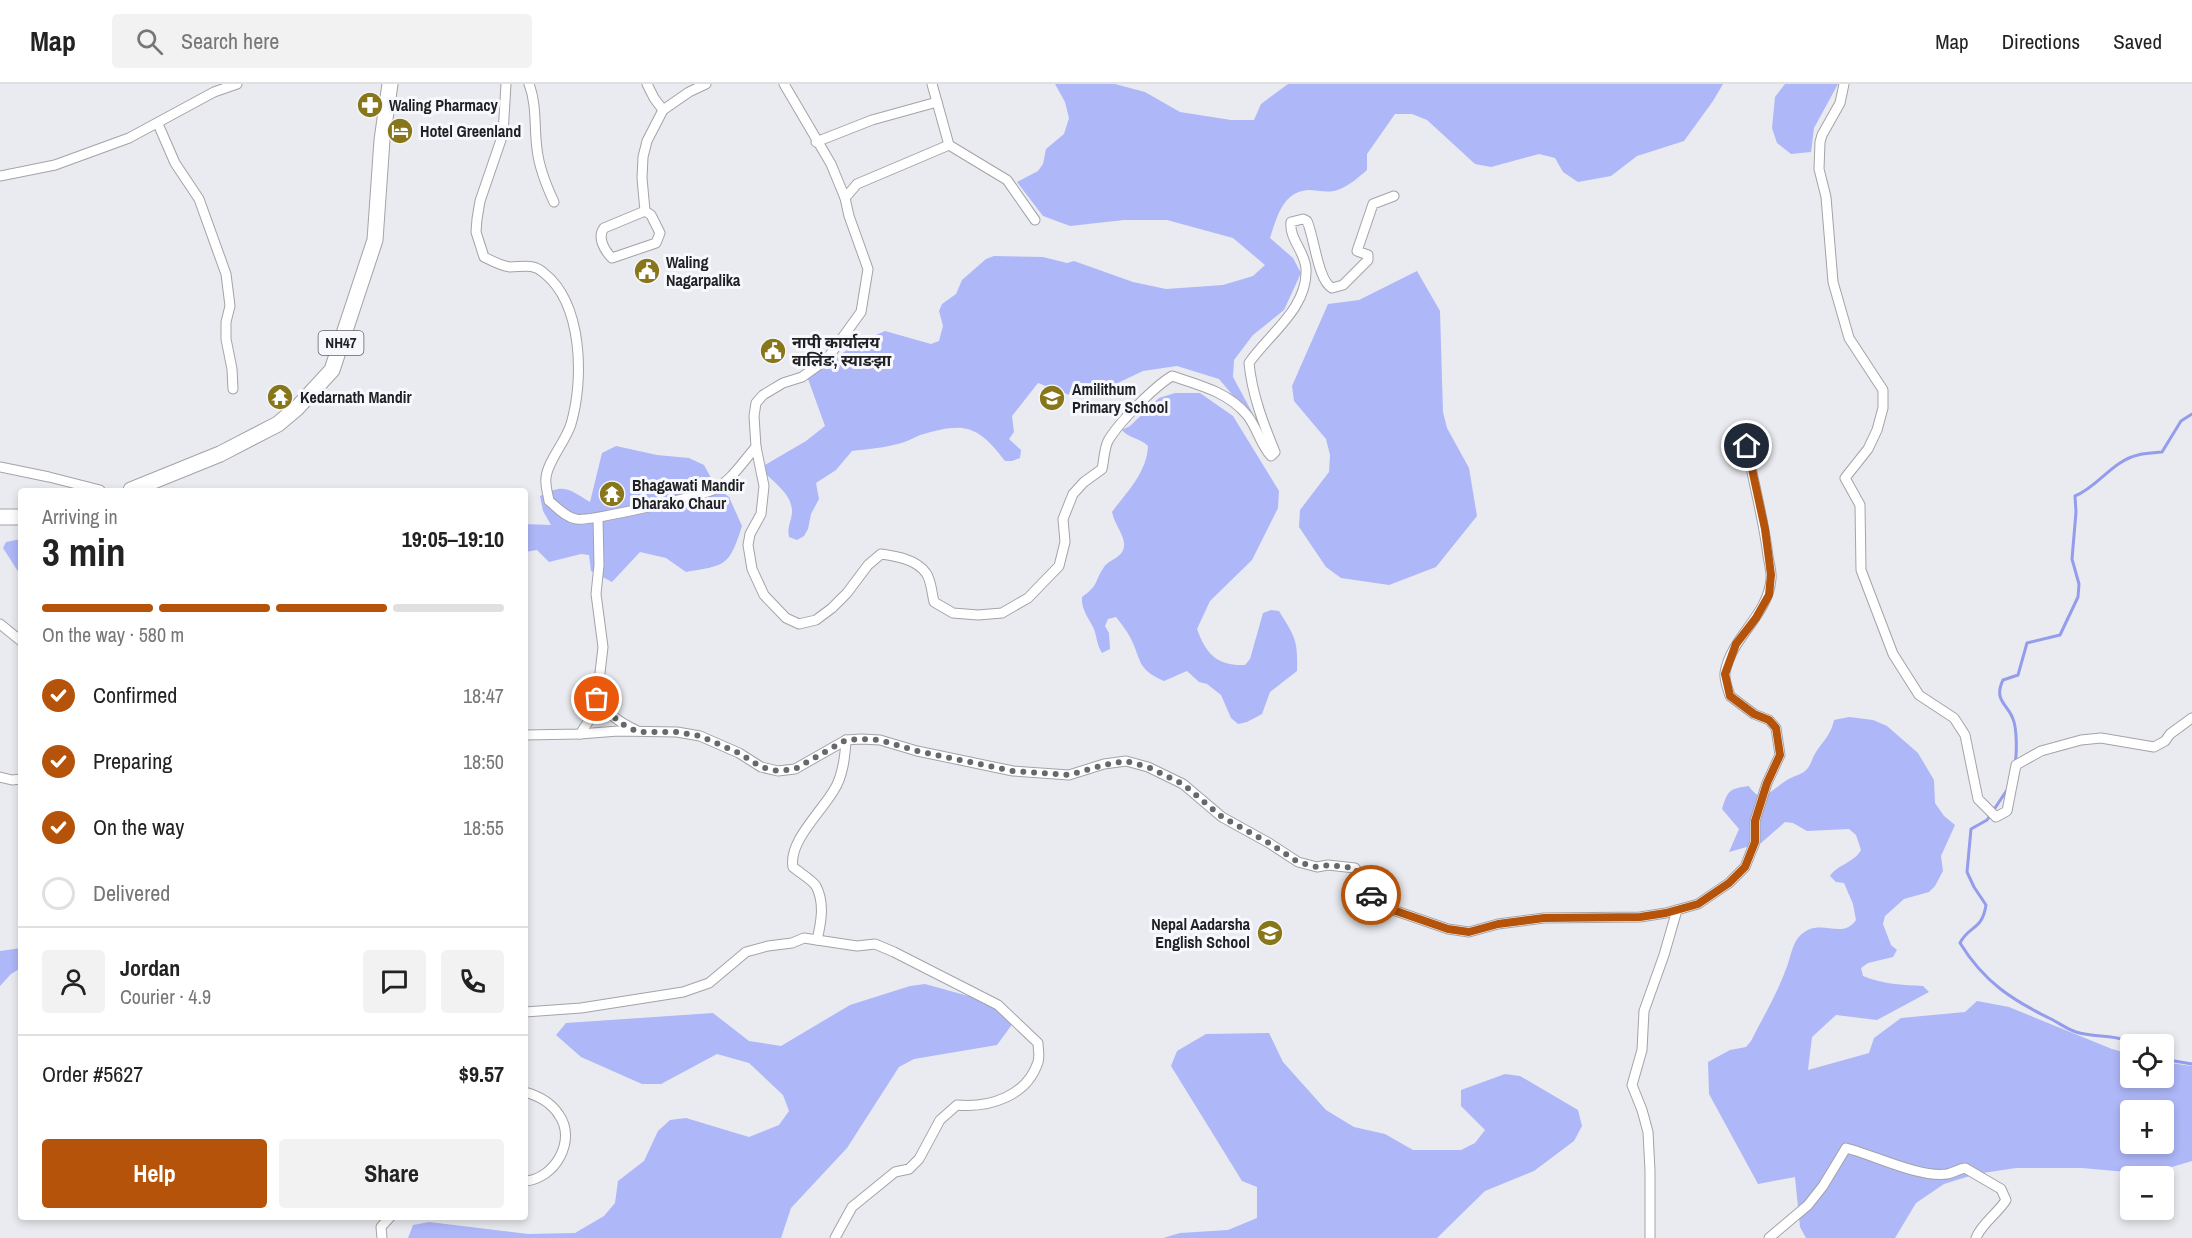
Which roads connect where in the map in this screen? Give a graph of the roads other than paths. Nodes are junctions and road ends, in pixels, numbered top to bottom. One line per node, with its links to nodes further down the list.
1 (237, 84): 12 (street)
2 (390, 84): 26 (highway, NH47)
3 (506, 84): 29 (street)
4 (529, 84): 18 (street)
5 (648, 84): 11 (street)
6 (706, 84): 11 (street)
7 (784, 84): 13 (street)
8 (932, 84): 10 (street)
9 (1844, 84): 33 (street)
10 (937, 102): 13 (street); 14 (street)
11 (663, 110): 19 (street)
12 (158, 124): 15 (street); 21 (street)
13 (816, 142): 17 (street)
14 (950, 145): 17 (street); 20 (street)
15 (0, 176)
16 (1394, 196): 23 (street)
17 (845, 198): 23 (street)
18 (554, 202)
19 (645, 212): 19 (street)
20 (1035, 220)
21 (233, 389)
22 (1744, 429): 40 (street)
23 (756, 447): 29 (street)
24 (0, 467): 25 (street)
25 (92, 488)
26 (136, 488)
27 (0, 517): 28 (highway)
28 (18, 517)
29 (598, 518): 32 (street)
30 (0, 624): 31 (street)
31 (18, 639)
32 (598, 690): 34 (street); 36 (street)
33 (2192, 718)
34 (638, 732): 36 (street); 37 (street)
35 (528, 735): 36 (street)
36 (580, 735)
37 (846, 740): 40 (street); 41 (street)
38 (0, 777): 39 (street)
39 (18, 779)
40 (1677, 910): 48 (street)
41 (817, 940): 42 (street); 47 (street)
42 (528, 1012)
43 (528, 1093): 44 (street)
44 (528, 1180)
45 (387, 1220): 46 (street)
46 (382, 1238)
47 (836, 1238)
48 (1650, 1238)
49 (1769, 1238): 50 (street)
50 (1976, 1238)

